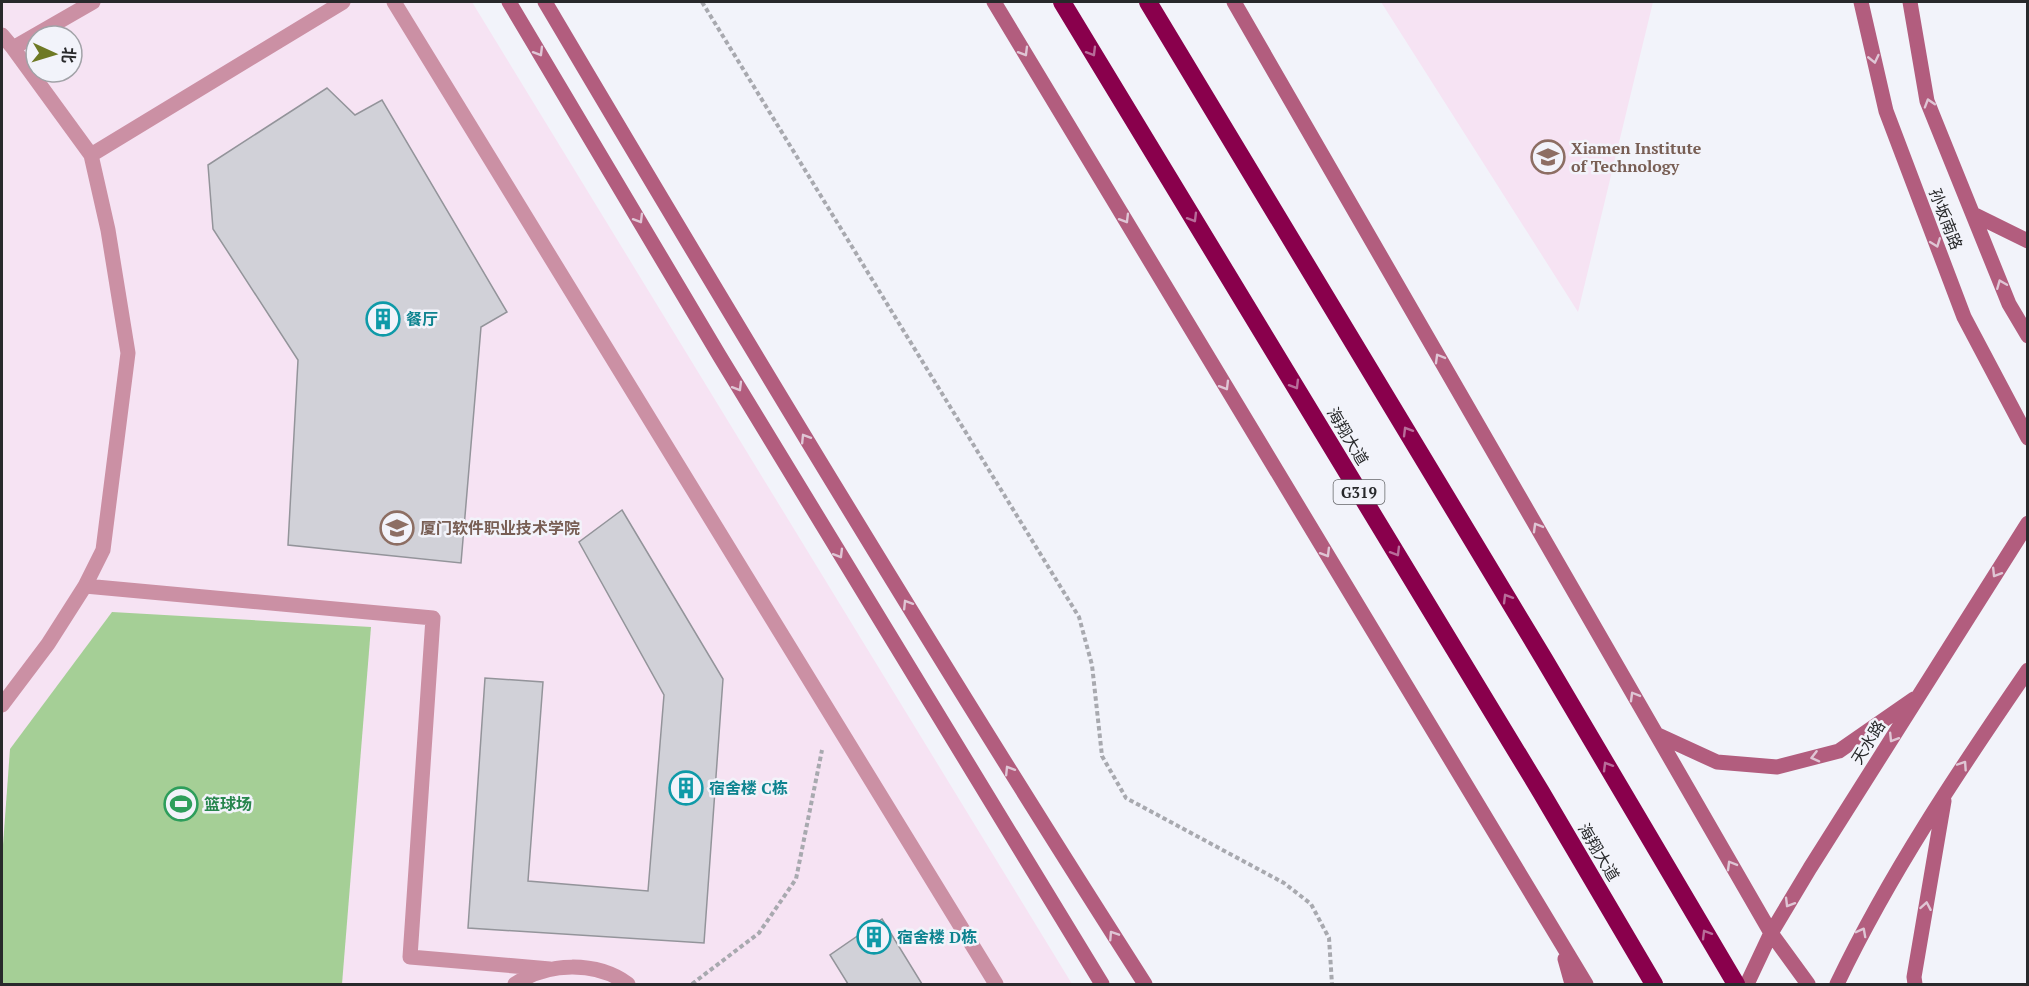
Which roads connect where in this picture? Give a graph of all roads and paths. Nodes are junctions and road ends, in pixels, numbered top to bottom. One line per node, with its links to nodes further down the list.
1 (93, 2): 14 (street)
2 (343, 2): 15 (street)
3 (394, 2): 25 (street)
4 (509, 2): 35 (street, one-way to 35)
5 (545, 2): 36 (street, one-way to 5)
6 (702, 2): 37 (path)
7 (994, 2): 29 (street, one-way to 29)
8 (1062, 2): 40 (highway, 海翔大道 / G319, one-way to 40)
9 (1148, 2): 41 (highway, one-way to 9)
10 (1234, 2): 26 (street, one-way to 10)
11 (1860, 2): 19 (street, 孙坂南路, one-way to 19)
12 (1910, 2): 16 (street, 孙坂南路, one-way to 12)
13 (2, 35): 14 (street)
14 (13, 48): 15 (street)
15 (91, 155): 21 (street)
16 (1973, 214): 17 (street); 18 (street, 孙坂南路, one-way to 16)
17 (2028, 241)
18 (2028, 336)
19 (2028, 438)
20 (2028, 523): 23 (street, 天水路, one-way to 23)
21 (85, 586): 24 (street); 30 (street)
22 (2028, 670): 27 (street, one-way to 22)
23 (1919, 696): 26 (street, one-way to 26); 28 (street, 天水路, one-way to 28)
24 (2, 705)
25 (833, 719): 33 (path); 34 (street)
26 (1656, 734): 28 (street, one-way to 26)
27 (1945, 790): 44 (street, one-way to 27); 45 (street, one-way to 27)
28 (1771, 933): 42 (street, 天水路); 43 (street)
29 (1559, 939): 38 (street); 39 (street)
30 (550, 969): 31 (street); 32 (street)
31 (515, 984)
32 (628, 984)
33 (692, 984)
34 (996, 984)
35 (1102, 984)
36 (1144, 984)
37 (1332, 984)
38 (1572, 984)
39 (1586, 984)
40 (1654, 984)
41 (1736, 984)
42 (1747, 984)
43 (1808, 984)
44 (1837, 984)
45 (1915, 984)

